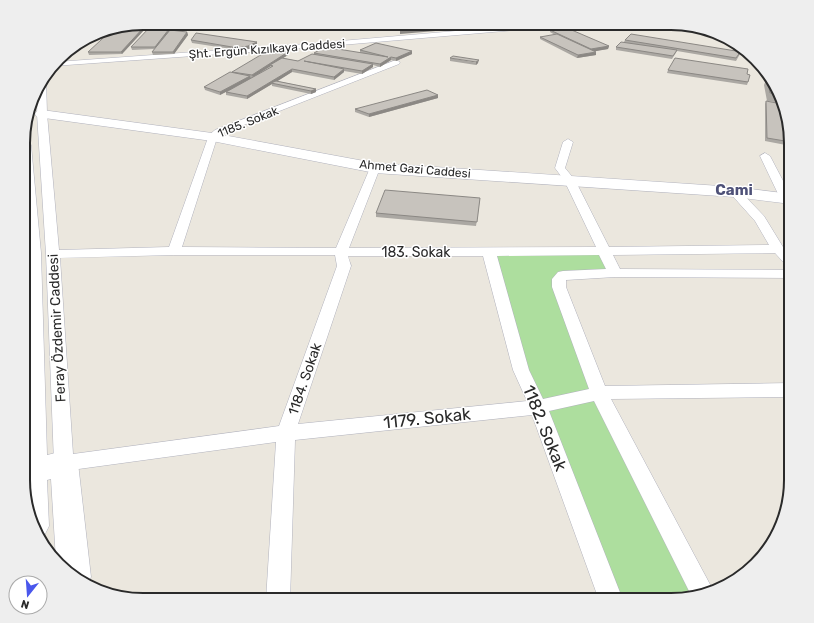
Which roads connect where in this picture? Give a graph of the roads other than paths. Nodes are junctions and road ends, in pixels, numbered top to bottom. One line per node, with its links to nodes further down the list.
1 (495, 30): 3 (street, Şht. Ergün Kızılkaya Caddesi)
2 (396, 62): 6 (street, 1185. Sokak)
3 (63, 63)
4 (42, 93): 5 (street, Feray Özdemir Caddesi)
5 (42, 114): 6 (street, Ahmet Gazi Caddesi); 20 (street, Feray Özdemir Caddesi)
6 (212, 137): 9 (street, Ahmet Gazi Caddesi); 16 (street, 1185. Sokak)
7 (568, 142): 10 (street)
8 (765, 156): 11 (street)
9 (375, 168): 10 (street, Ahmet Gazi Caddesi); 17 (street, 1184. Sokak)
10 (569, 180): 12 (street, Ahmet Gazi Caddesi); 15 (street)
11 (784, 189)
12 (735, 192): 13 (street, Ahmet Gazi Caddesi); 14 (street)
13 (784, 197)
14 (778, 249): 15 (street, 183. Sokak); 21 (street)
15 (604, 250): 18 (street, 183. Sokak); 22 (street)
16 (174, 251): 17 (street, 183. Sokak); 20 (street, 183. Sokak)
17 (341, 252): 18 (street, 183. Sokak); 27 (street, 1184. Sokak)
18 (489, 252): 26 (street, 1182. Sokak)
19 (30, 254): 29 (street)
20 (53, 254): 28 (street, Feray Özdemir Caddesi)
21 (784, 255)
22 (615, 273): 23 (street); 25 (street)
23 (784, 274)
24 (784, 390): 25 (street, 1179. Sokak)
25 (599, 393): 26 (street, 1179. Sokak); 32 (street)
26 (538, 406): 27 (street, 1179. Sokak); 34 (street, 1182. Sokak)
27 (286, 433): 28 (street, 1179. Sokak); 33 (street, 1184. Sokak)
28 (64, 463): 29 (street); 31 (street, Feray Özdemir Caddesi)
29 (33, 471): 30 (street)
30 (33, 506)
31 (73, 569)
32 (700, 589)
33 (278, 593)
34 (608, 593)

